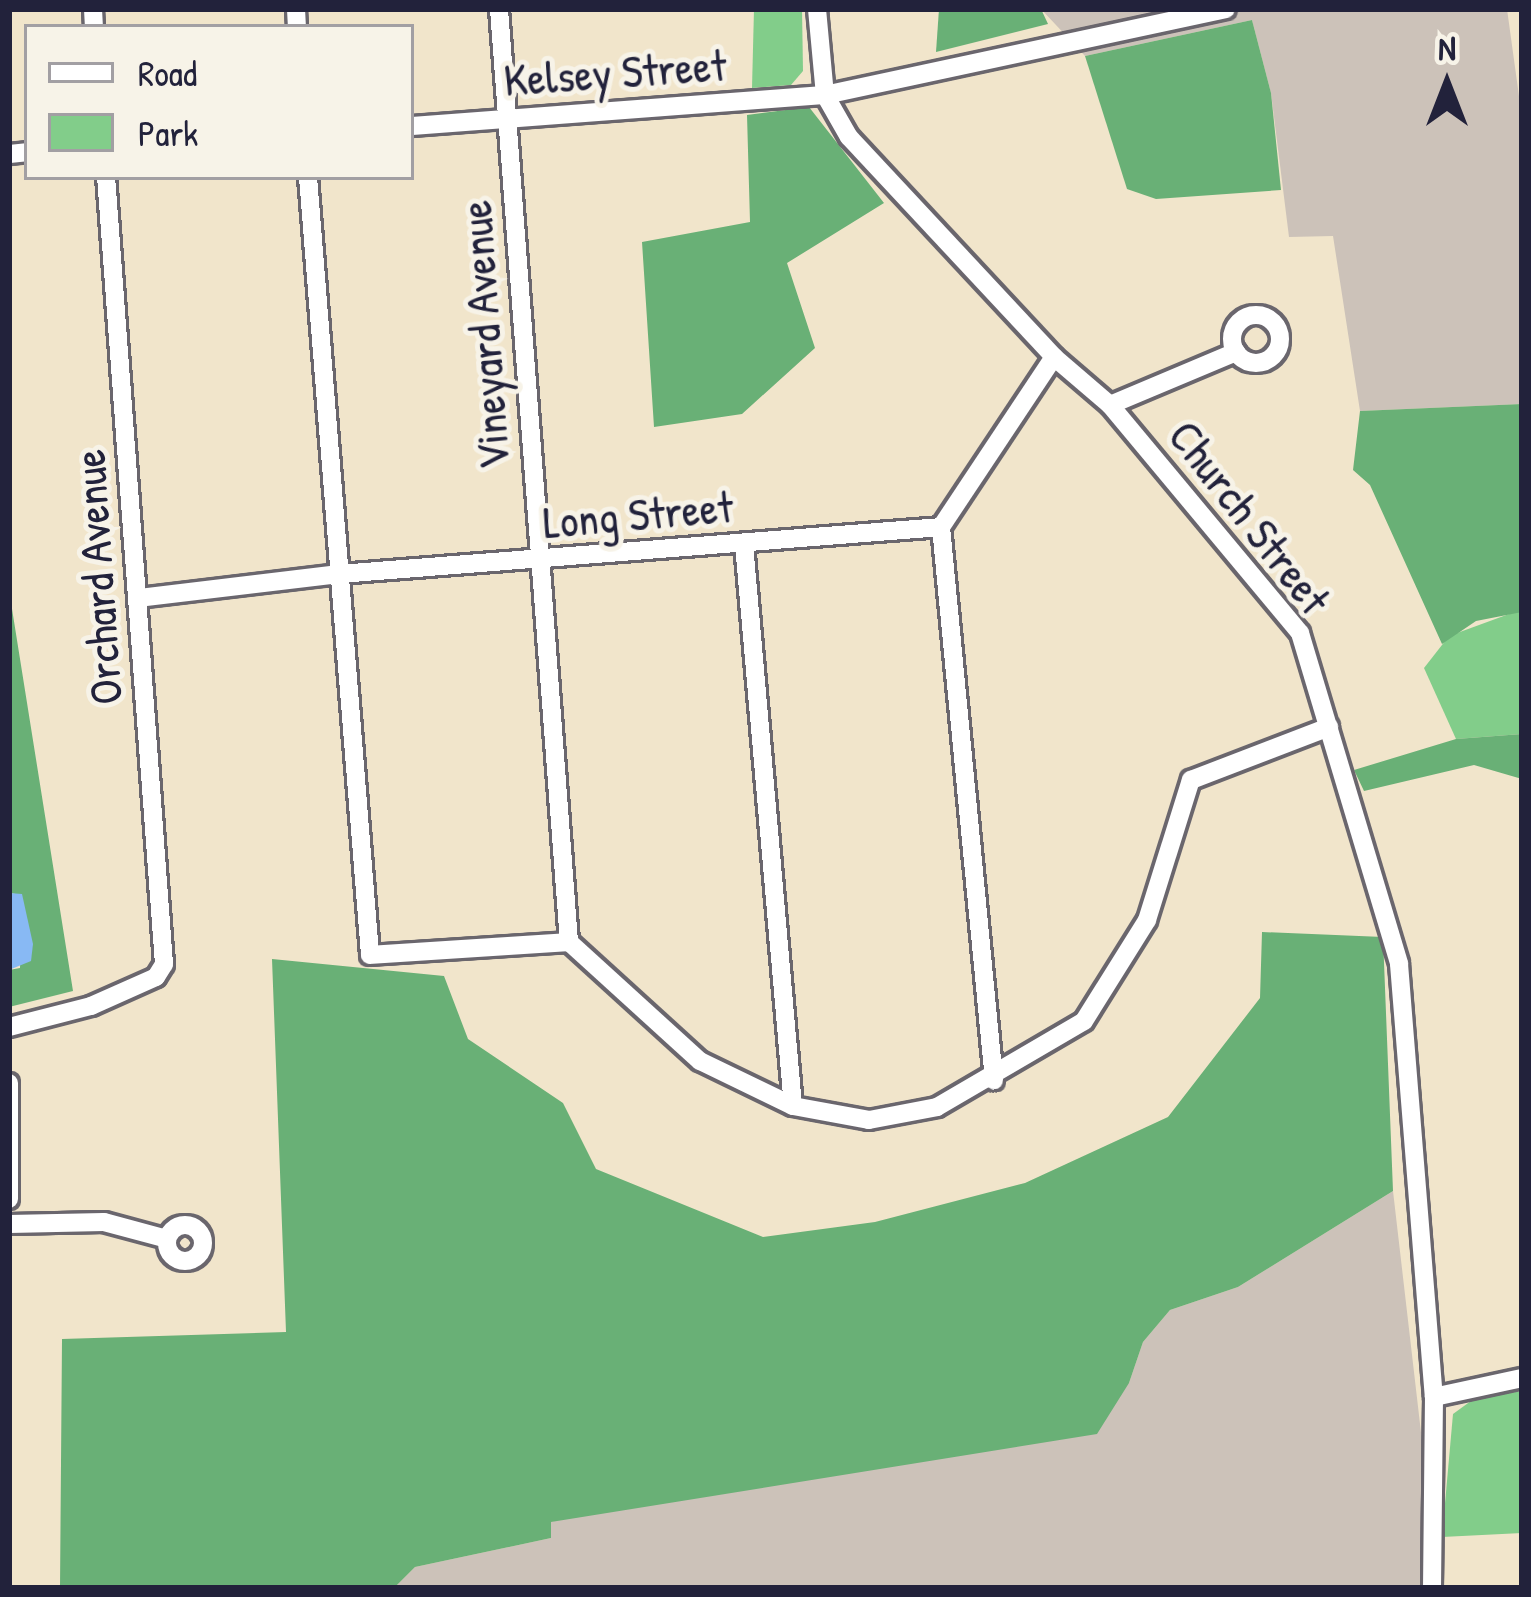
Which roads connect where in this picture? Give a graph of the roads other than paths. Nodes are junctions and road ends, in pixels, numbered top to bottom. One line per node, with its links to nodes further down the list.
1 (499, 9): 5 (street, Vineyard Avenue)
2 (817, 9): 4 (street, Church Street)
3 (1225, 9): 4 (street, Kelsey Street)
4 (825, 95): 5 (street, Kelsey Street); 10 (street, Church Street)
5 (507, 120): 6 (street, Kelsey Street); 14 (street, Vineyard Avenue)
6 (414, 126)
7 (106, 180): 16 (street, Orchard Avenue)
8 (308, 180): 15 (street)
9 (1236, 352): 11 (street)
10 (1054, 357): 11 (street, Church Street); 12 (street)
11 (1110, 405): 17 (street, Church Street)
12 (941, 527): 13 (street, Long Street); 20 (street)
13 (745, 544): 14 (street, Long Street); 22 (street)
14 (540, 561): 15 (street, Long Street); 18 (street, Vineyard Avenue)
15 (339, 574): 16 (street, Long Street); 18 (street)
16 (138, 598): 19 (street, Orchard Avenue)
17 (1329, 727): 20 (street); 27 (street, Church Street)
18 (569, 942): 22 (street)
19 (9, 1027)
20 (994, 1080): 22 (street)
21 (9, 1083): 23 (street)
22 (793, 1106)
23 (9, 1199)
24 (9, 1224): 25 (street)
25 (167, 1239)
26 (1522, 1378): 27 (street)
27 (1435, 1397): 28 (street, Church Street)
28 (1432, 1588)

